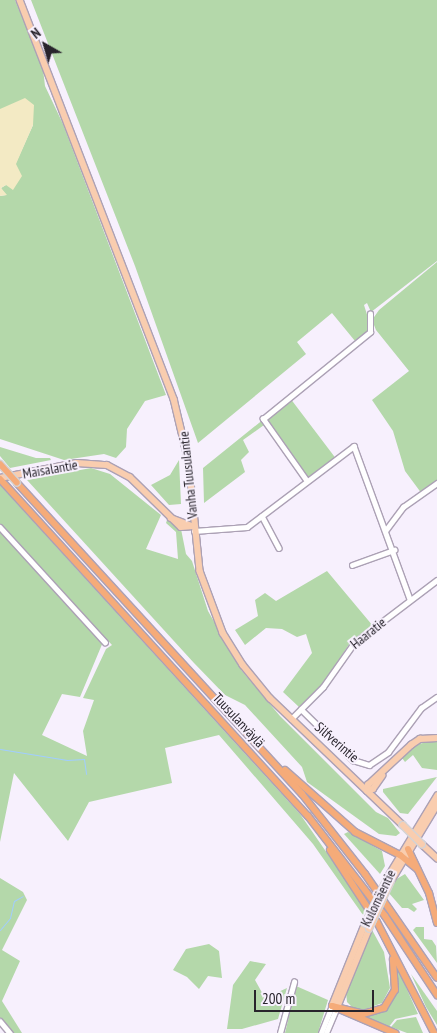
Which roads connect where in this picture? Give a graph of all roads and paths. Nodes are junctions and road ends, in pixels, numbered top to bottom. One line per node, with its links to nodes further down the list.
1 (20, 0): 9 (main road, Vanha Tuusulantie)
2 (370, 314): 5 (street)
3 (0, 464): 21 (highway, Tuusulanväylä, bridge)
4 (0, 478): 9 (main road, Maisalantie); 25 (highway, Tuusulanväylä)
5 (306, 480): 7 (street); 10 (street)
6 (437, 483): 10 (street)
7 (262, 516): 9 (street); 11 (street)
8 (0, 527): 16 (street)
9 (194, 529): 19 (main road, Vanha Tuusulantie)
10 (385, 532): 12 (street)
11 (279, 548)
12 (394, 550): 13 (street); 15 (street)
13 (352, 565)
14 (437, 580): 15 (street, Haaratie)
15 (410, 598): 18 (street, Haaratie)
16 (105, 642)
17 (437, 697): 18 (street, Silfverintie)
18 (301, 709): 19 (street, Haaratie)
19 (291, 720): 22 (main road, Vanha Tuusulantie)
20 (437, 738): 22 (main road)
21 (258, 745): 27 (highway); 32 (highway, Tuusulanväylä)
22 (367, 791): 28 (main road, Vanha Tuusulantie, bridge)
23 (437, 796): 27 (main road, Kulomäentie)
24 (437, 805): 26 (main road, Kulomäentie)
25 (308, 816): 31 (highway); 34 (highway, Tuusulanväylä)
26 (408, 849): 27 (main road, Kulomäentie); 29 (highway)
27 (401, 856): 29 (highway); 35 (main road, Kulomäentie, bridge)
28 (437, 858)
29 (417, 868): 30 (highway)
30 (437, 923)
31 (387, 942): 35 (highway); 42 (highway)
32 (437, 978)
33 (294, 982): 38 (street)
34 (437, 995)
35 (335, 1007): 39 (street); 40 (street); 41 (highway)
36 (0, 1021): 37 (street)
37 (10, 1033)
38 (280, 1033)
39 (321, 1033)
40 (326, 1033)
41 (395, 1033)
42 (434, 1033)

